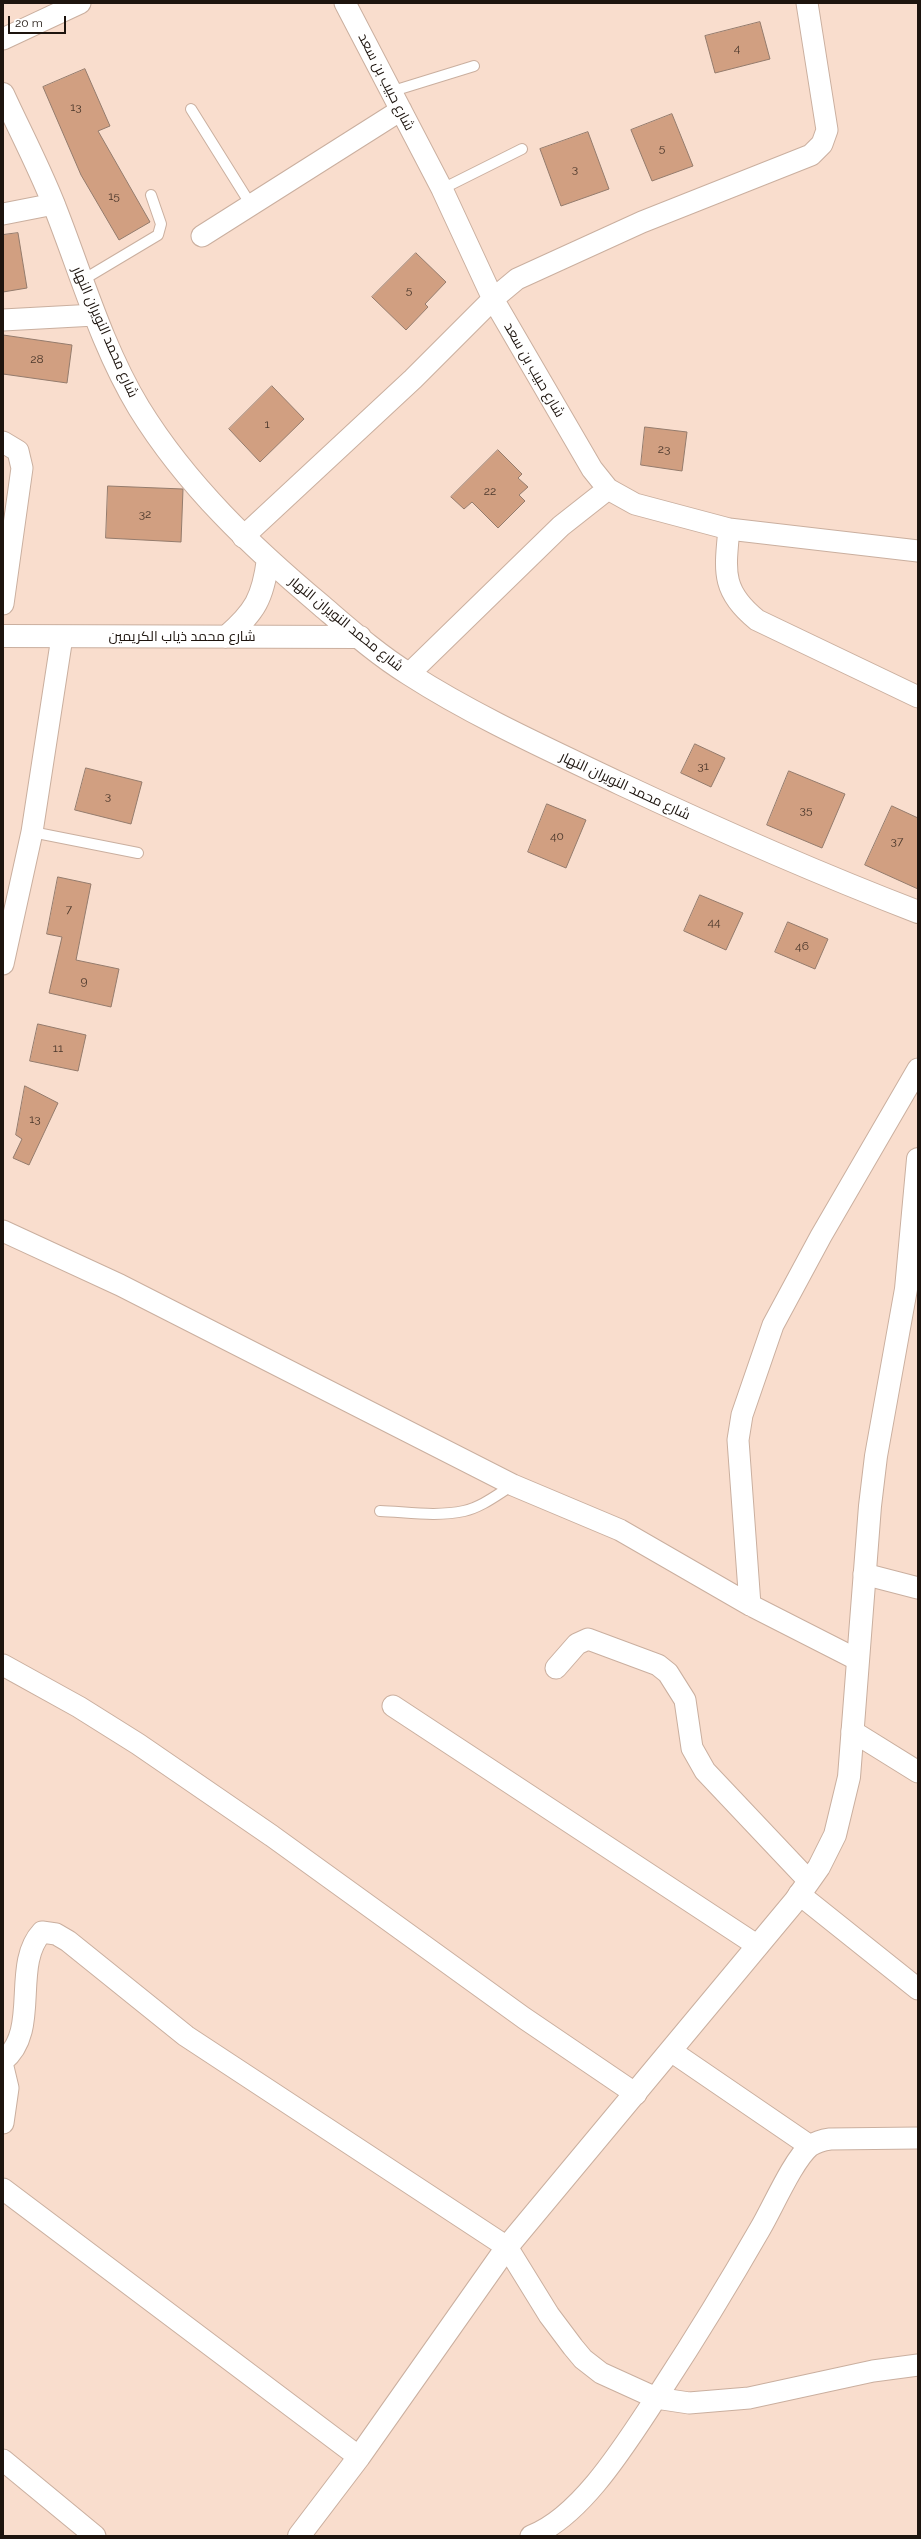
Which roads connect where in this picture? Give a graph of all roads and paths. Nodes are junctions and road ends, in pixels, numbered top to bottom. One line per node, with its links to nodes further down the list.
1 (80, 3): 4 (street)
2 (345, 3): 7 (street, شارع حبيب بن سعد)
3 (807, 3): 17 (street)
4 (3, 39)
5 (474, 66): 7 (lane)
6 (3, 94): 12 (street, شارع محمد النويران النهار)
7 (397, 101): 10 (street, شارع حبيب بن سعد); 13 (street)
8 (190, 109): 13 (lane)
9 (522, 149): 10 (lane)
10 (442, 189): 17 (street, شارع حبيب بن سعد)
11 (151, 195): 16 (lane)
12 (54, 204): 14 (street); 16 (street, شارع محمد النويران النهار)
13 (251, 205): 15 (street)
14 (3, 214)
15 (202, 236)
16 (81, 281): 18 (street, شارع محمد النويران النهار)
17 (493, 299): 21 (street, شارع حبيب بن سعد); 23 (street)
18 (95, 314): 19 (street); 23 (street, شارع محمد النويران النهار)
19 (3, 320)
20 (3, 442): 26 (street)
21 (608, 489): 22 (street); 31 (street)
22 (729, 529): 24 (street); 32 (street)
23 (243, 537): 25 (street, شارع محمد النويران النهار)
24 (918, 552)
25 (268, 559): 29 (street); 30 (street, شارع محمد النويران النهار)
26 (3, 604)
27 (3, 636): 28 (street, شارع محمد ذياب الكريمين)
28 (62, 637): 29 (street, شارع محمد ذياب الكريمين); 33 (street)
29 (226, 637): 30 (street, شارع محمد ذياب الكريمين)
30 (360, 637): 31 (street, شارع محمد النويران النهار)
31 (409, 674): 35 (street, شارع محمد النويران النهار)
32 (918, 697)
33 (32, 832): 34 (lane); 36 (street)
34 (138, 854)
35 (918, 912)
36 (3, 964)
37 (918, 1069): 44 (street)
38 (918, 1158): 42 (street)
39 (3, 1231): 40 (street)
40 (513, 1485): 41 (lane); 44 (street)
41 (380, 1511)
42 (864, 1574): 43 (street); 45 (street)
43 (918, 1588)
44 (750, 1605): 45 (street)
45 (858, 1660): 49 (street)
46 (3, 1665): 57 (street)
47 (556, 1668): 51 (street)
48 (393, 1706): 52 (street)
49 (852, 1731): 50 (street); 51 (street)
50 (918, 1772)
51 (804, 1888): 52 (street); 53 (street)
52 (758, 1946): 54 (street)
53 (918, 1989)
54 (671, 2051): 57 (street); 60 (street)
55 (3, 2061): 62 (street)
56 (3, 2067): 58 (street)
57 (636, 2094): 62 (street)
58 (3, 2123)
59 (918, 2138): 60 (street)
60 (810, 2146): 64 (street)
61 (3, 2189): 65 (street)
62 (508, 2247): 64 (street); 65 (street)
63 (918, 2365): 64 (street)
64 (656, 2398): 69 (street)
65 (359, 2457): 68 (street)
66 (3, 2460): 67 (street)
67 (95, 2536)
68 (299, 2536)
69 (531, 2536)

